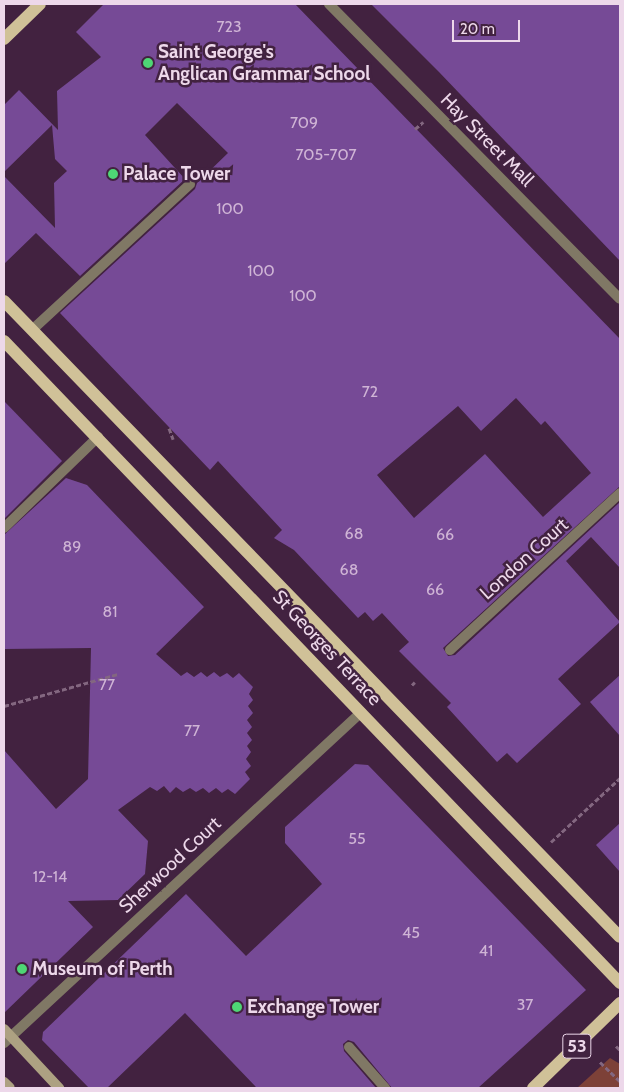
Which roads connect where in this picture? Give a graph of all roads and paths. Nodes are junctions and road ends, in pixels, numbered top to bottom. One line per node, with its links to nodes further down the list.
1 (40, 4): 3 (main road)
2 (329, 4): 5 (street, Hay Street Mall)
3 (4, 38)
4 (190, 184): 7 (street)
5 (620, 299)
6 (4, 302): 7 (main road, St Georges Terrace)
7 (32, 330): 19 (main road, St Georges Terrace)
8 (4, 341): 10 (main road, St Georges Terrace)
9 (169, 428): 11 (path)
10 (98, 437): 13 (street); 17 (main road, St Georges Terrace)
11 (173, 439)
12 (620, 493): 14 (street, London Court)
13 (4, 528)
14 (450, 650)
15 (118, 674): 16 (path)
16 (4, 706)
17 (361, 712): 21 (main road, St Georges Terrace); 23 (street, Sherwood Court)
18 (620, 778): 19 (path)
19 (539, 853): 20 (main road, St Georges Terrace)
20 (620, 937)
21 (620, 983)
22 (620, 1003): 33 (main road, 53)
23 (6, 1036): 31 (main road)
24 (616, 1046): 26 (path)
25 (349, 1047): 32 (street)
26 (620, 1050)
27 (600, 1062): 28 (path)
28 (620, 1081)
29 (4, 1082): 30 (main road)
30 (10, 1088)
31 (59, 1088)
32 (385, 1088)
33 (533, 1088)

